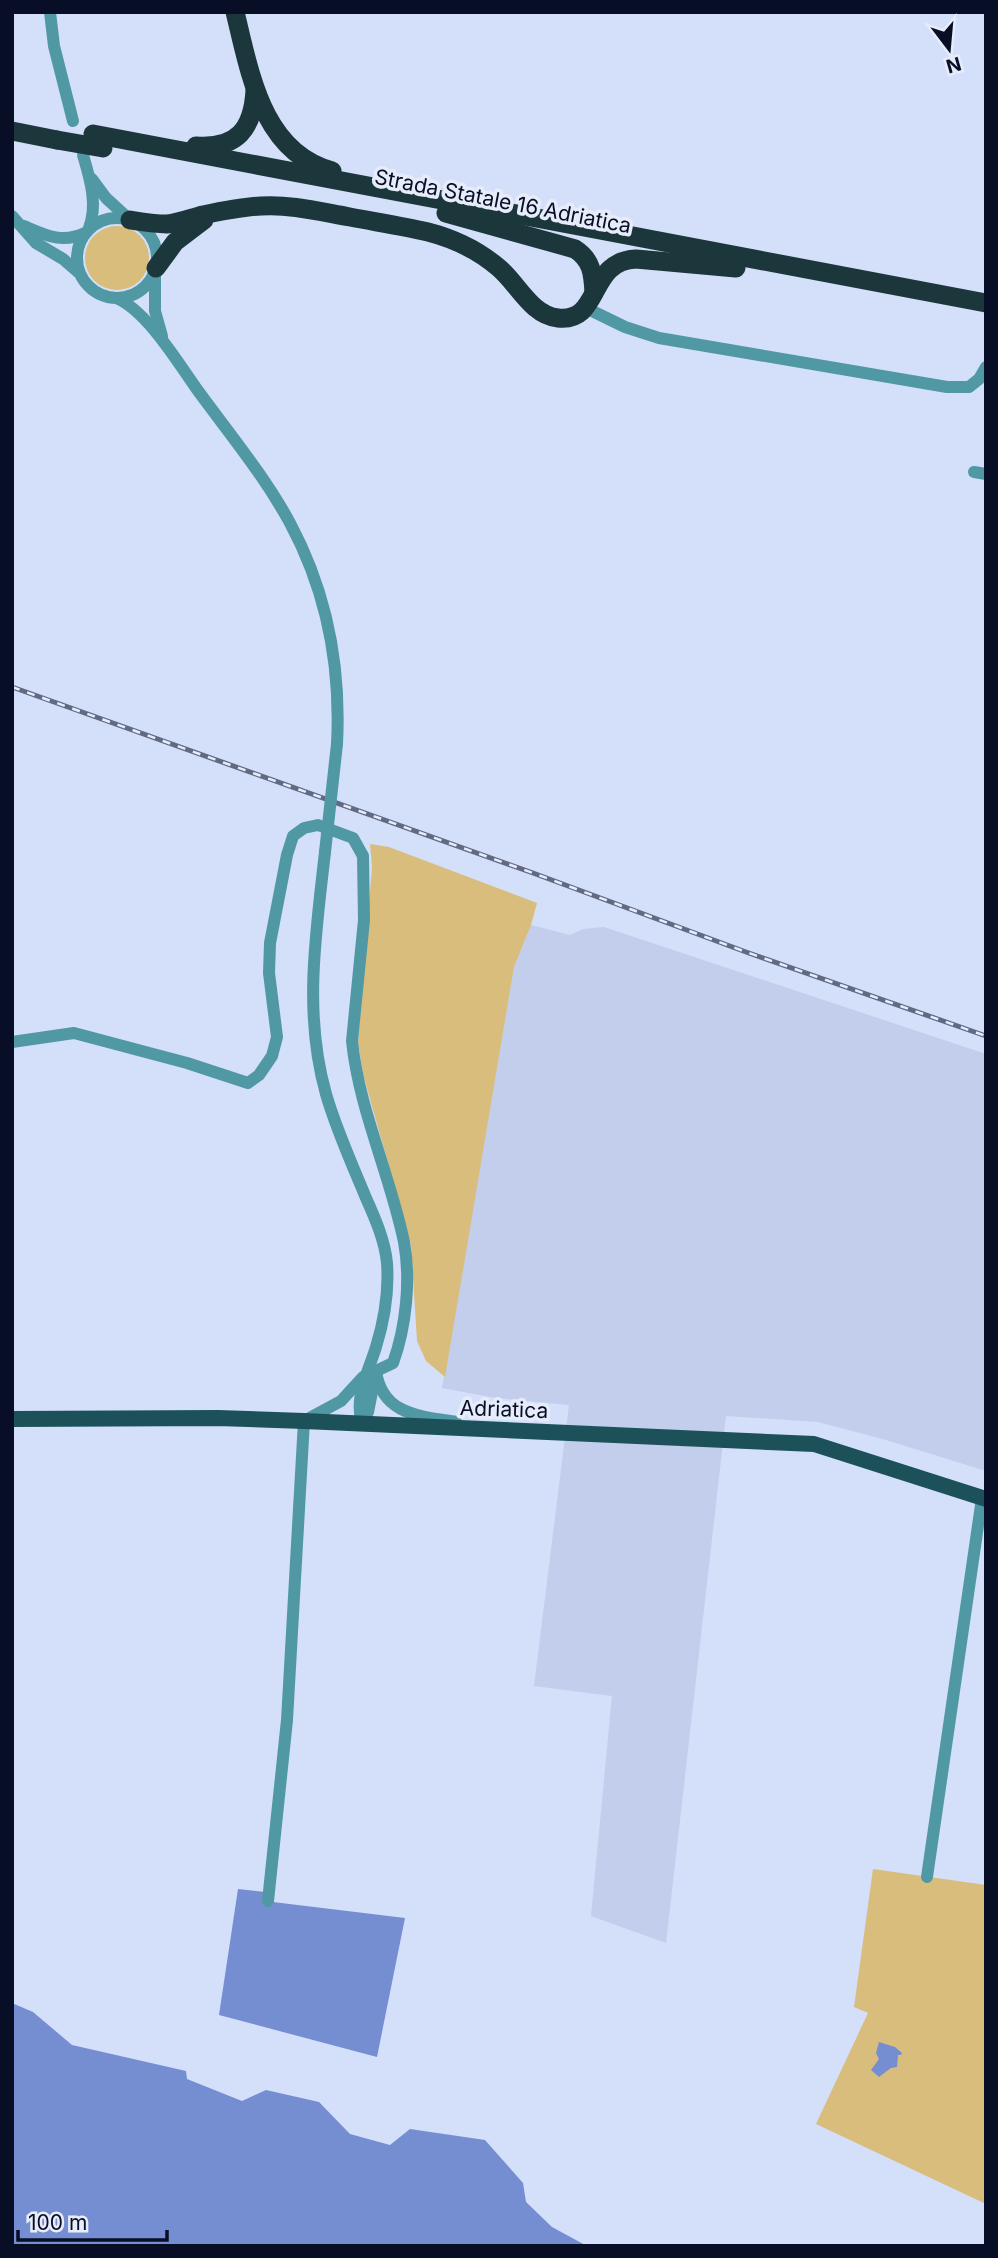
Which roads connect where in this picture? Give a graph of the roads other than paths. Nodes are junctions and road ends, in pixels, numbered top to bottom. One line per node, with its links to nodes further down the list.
1 (50, 12): 5 (street)
2 (235, 12): 3 (highway)
3 (255, 85): 9 (highway); 12 (highway)
4 (12, 119): 7 (highway, Strada Statale 16 Adriatica)
5 (73, 121)
6 (12, 131): 7 (highway, Strada Statale 16 Adriatica)
7 (53, 133): 8 (highway, Strada Statale 16 Adriatica, bridge)
8 (98, 141): 9 (highway, Strada Statale 16 Adriatica); 14 (highway, Strada Statale 16 Adriatica)
9 (132, 142): 12 (highway, Strada Statale 16 Adriatica)
10 (83, 155): 11 (street)
11 (89, 174): 16 (street); 17 (street)
12 (417, 195): 23 (highway, Strada Statale 16 Adriatica)
13 (218, 212): 16 (highway); 18 (highway); 22 (highway)
14 (446, 213): 19 (highway, Strada Statale 16 Adriatica); 22 (highway)
15 (16, 220): 17 (street); 20 (street)
16 (130, 220): 17 (street); 18 (street)
17 (87, 231): 20 (street)
18 (156, 268): 21 (street); 25 (street)
19 (736, 268): 22 (highway); 24 (highway, Strada Statale 16 Adriatica)
20 (80, 275): 21 (street)
21 (116, 298): 25 (street)
22 (590, 300): 26 (street)
23 (986, 303)
24 (986, 315)
25 (168, 349): 29 (street, bridge)
26 (986, 367)
27 (12, 1042): 28 (street)
28 (401, 1342): 29 (street); 30 (street)
29 (376, 1348): 30 (street)
30 (370, 1372): 32 (street); 33 (street); 34 (street)
31 (12, 1419): 32 (main road, Adriatica)
32 (304, 1421): 33 (main road, Adriatica); 37 (street)
33 (362, 1424): 34 (main road, Adriatica)
34 (493, 1430): 35 (main road, Adriatica)
35 (984, 1498): 36 (street)
36 (927, 1877)
37 (268, 1901)

